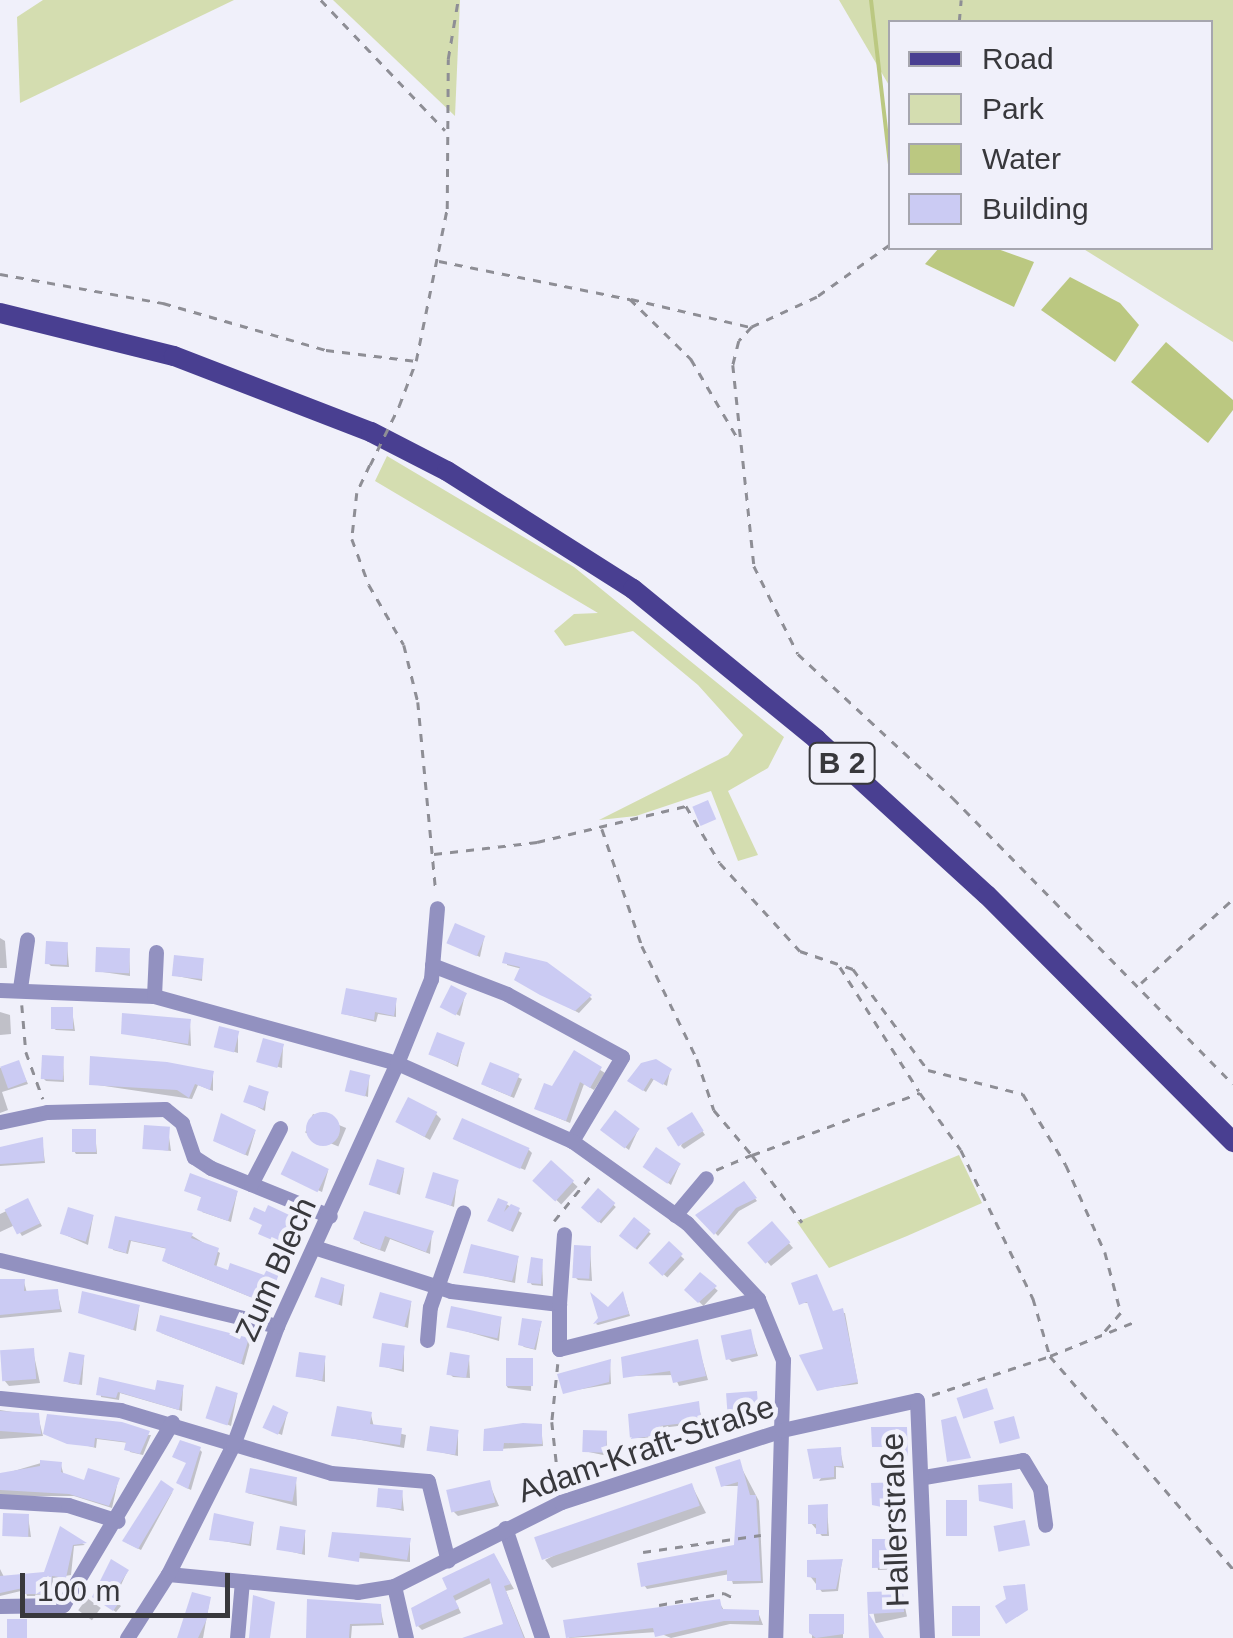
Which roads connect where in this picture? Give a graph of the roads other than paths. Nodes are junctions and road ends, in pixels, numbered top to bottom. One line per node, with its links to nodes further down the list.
1 (0, 313): 13 (main road, B 2)
2 (436, 908): 5 (street, Zum Blech)
3 (26, 940): 6 (street)
4 (156, 952): 8 (street)
5 (432, 965): 9 (street, Zum Blech); 12 (street)
6 (20, 988): 7 (street); 8 (street)
7 (0, 990)
8 (154, 996): 9 (street)
9 (397, 1063): 12 (street); 18 (street, Zum Blech)
10 (0, 1122): 15 (street)
11 (280, 1128): 15 (street)
12 (572, 1142): 17 (street)
13 (1233, 1142)
14 (706, 1178): 17 (street)
15 (250, 1184): 18 (street)
16 (462, 1213): 22 (street)
17 (675, 1215): 23 (street)
18 (330, 1216): 20 (street, Zum Blech)
19 (564, 1234): 24 (street)
20 (317, 1248): 22 (street); 25 (street, Zum Blech)
21 (0, 1260): 25 (street)
22 (438, 1285): 24 (street); 26 (street)
23 (758, 1299): 24 (street); 30 (street)
24 (558, 1304)
25 (277, 1326): 31 (street, Zum Blech)
26 (426, 1340)
27 (0, 1398): 29 (street)
28 (917, 1400): 30 (street, Adam-Kraft-Straße); 32 (street, Hallerstraße)
29 (172, 1422): 31 (street); 34 (street)
30 (782, 1430): 36 (street, Adam-Kraft-Straße); 46 (street)
31 (233, 1445): 37 (street); 38 (street, Zum Blech)
32 (924, 1478): 35 (street); 47 (street, Hallerstraße)
33 (0, 1501): 34 (street)
34 (118, 1521): 41 (street)
35 (1045, 1524)
36 (505, 1528): 37 (street, Adam-Kraft-Straße); 45 (street)
37 (448, 1562): 40 (street, Adam-Kraft-Straße)
38 (168, 1574): 39 (street, Adam-Kraft-Straße); 42 (street, Zum Blech)
39 (242, 1581): 40 (street, Adam-Kraft-Straße); 43 (street)
40 (394, 1586): 44 (street)
41 (0, 1606)
42 (126, 1638)
43 (237, 1638)
44 (406, 1638)
45 (542, 1638)
46 (774, 1638)
47 (928, 1638)

